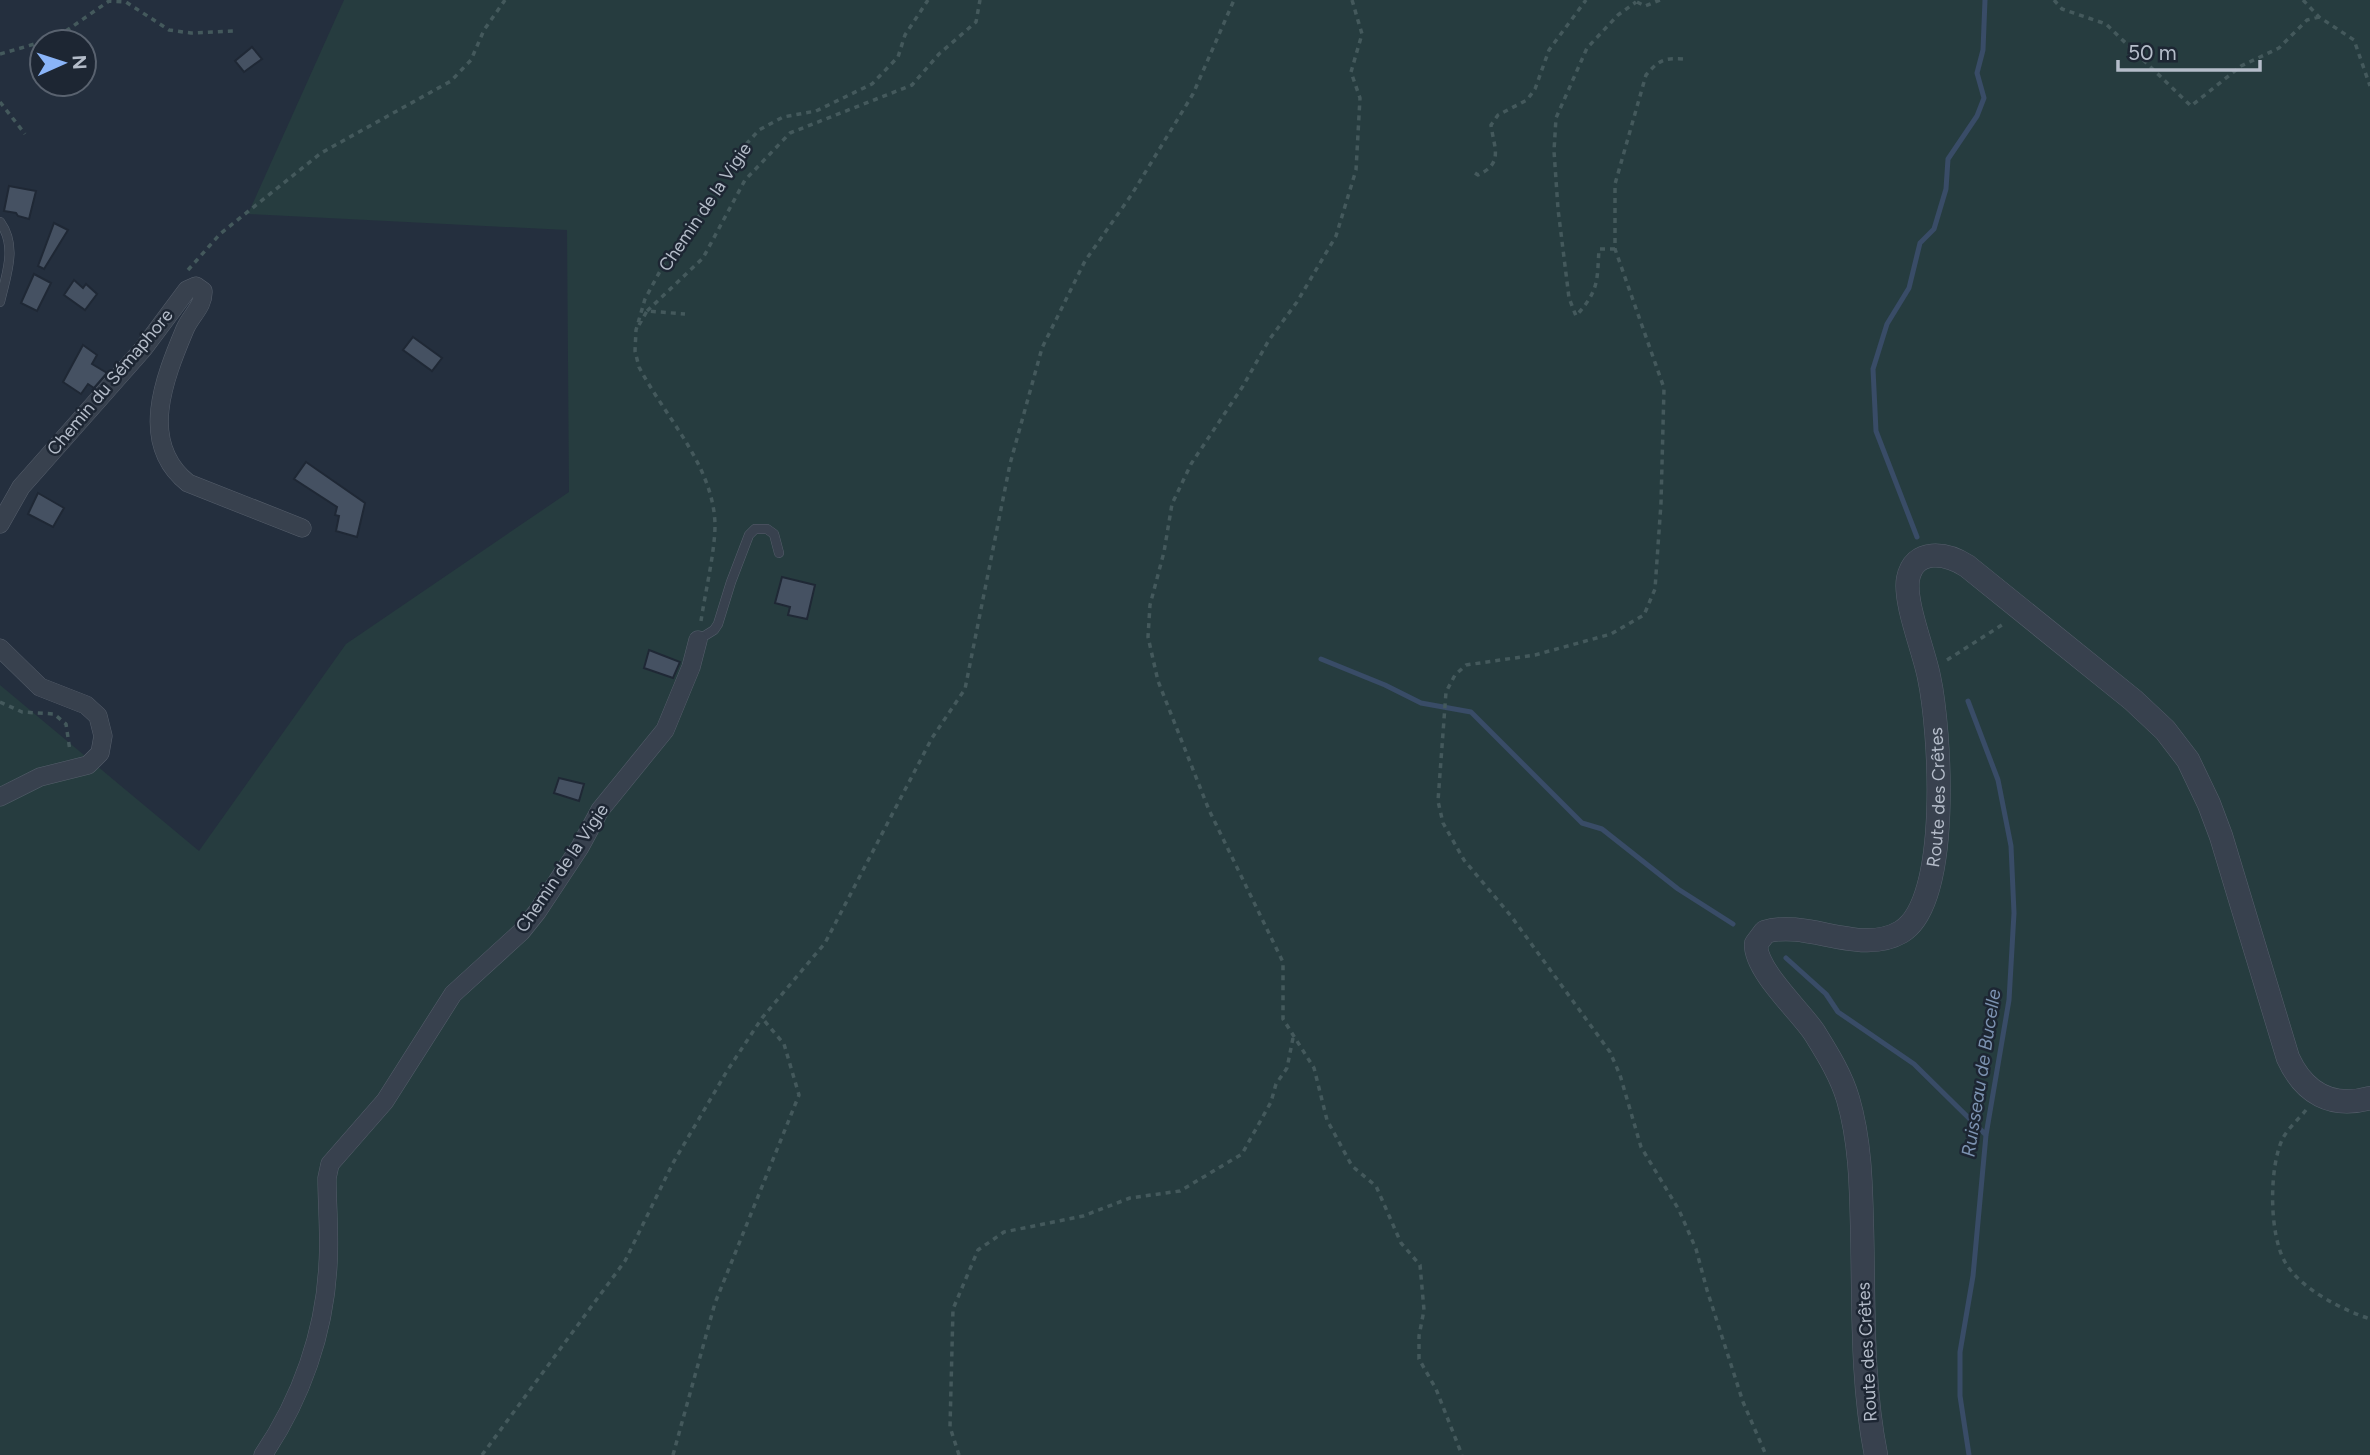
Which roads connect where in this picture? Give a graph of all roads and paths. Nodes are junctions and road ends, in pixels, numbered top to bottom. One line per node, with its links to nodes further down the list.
1 (109, 0): 13 (path); 14 (path)
2 (505, 0): 22 (path)
3 (928, 0): 26 (path, Chemin de la Vigie)
4 (980, 0): 24 (path)
5 (1234, 0): 37 (path)
6 (1352, 0): 38 (path)
7 (1586, 0): 19 (path)
8 (1660, 0): 11 (path)
9 (2054, 0): 12 (path)
10 (2303, 0): 12 (path)
11 (1636, 1): 21 (path)
12 (2319, 17): 16 (path)
13 (233, 31)
14 (0, 54)
15 (1683, 59): 21 (path)
16 (2370, 86)
17 (0, 102): 18 (path)
18 (25, 134)
19 (1475, 173)
20 (0, 222): 23 (lane)
21 (1615, 249): 47 (path)
22 (183, 277)
23 (0, 302)
24 (647, 311): 25 (path); 26 (path)
25 (685, 314)
26 (636, 330): 31 (path)
27 (0, 524): 28 (street, Chemin du Sémaphore)
28 (302, 528)
29 (779, 553): 31 (lane)
30 (2021, 611): 33 (path); 33 (street, Route des Crêtes); 39 (street, Route des Crêtes)
31 (698, 640): 42 (street, Chemin de la Vigie)
32 (0, 649): 35 (street)
33 (1927, 667): 48 (street, Route des Crêtes)
34 (0, 702): 35 (path)
35 (67, 770): 36 (street)
36 (0, 797)
37 (762, 1018): 43 (path); 44 (path)
38 (1293, 1035): 45 (path); 46 (path)
39 (2319, 1095): 40 (street); 41 (path)
40 (2370, 1098)
41 (2370, 1319)
42 (263, 1455)
43 (482, 1455)
44 (673, 1455)
45 (959, 1455)
46 (1462, 1455)
47 (1766, 1455)
48 (1876, 1455)

